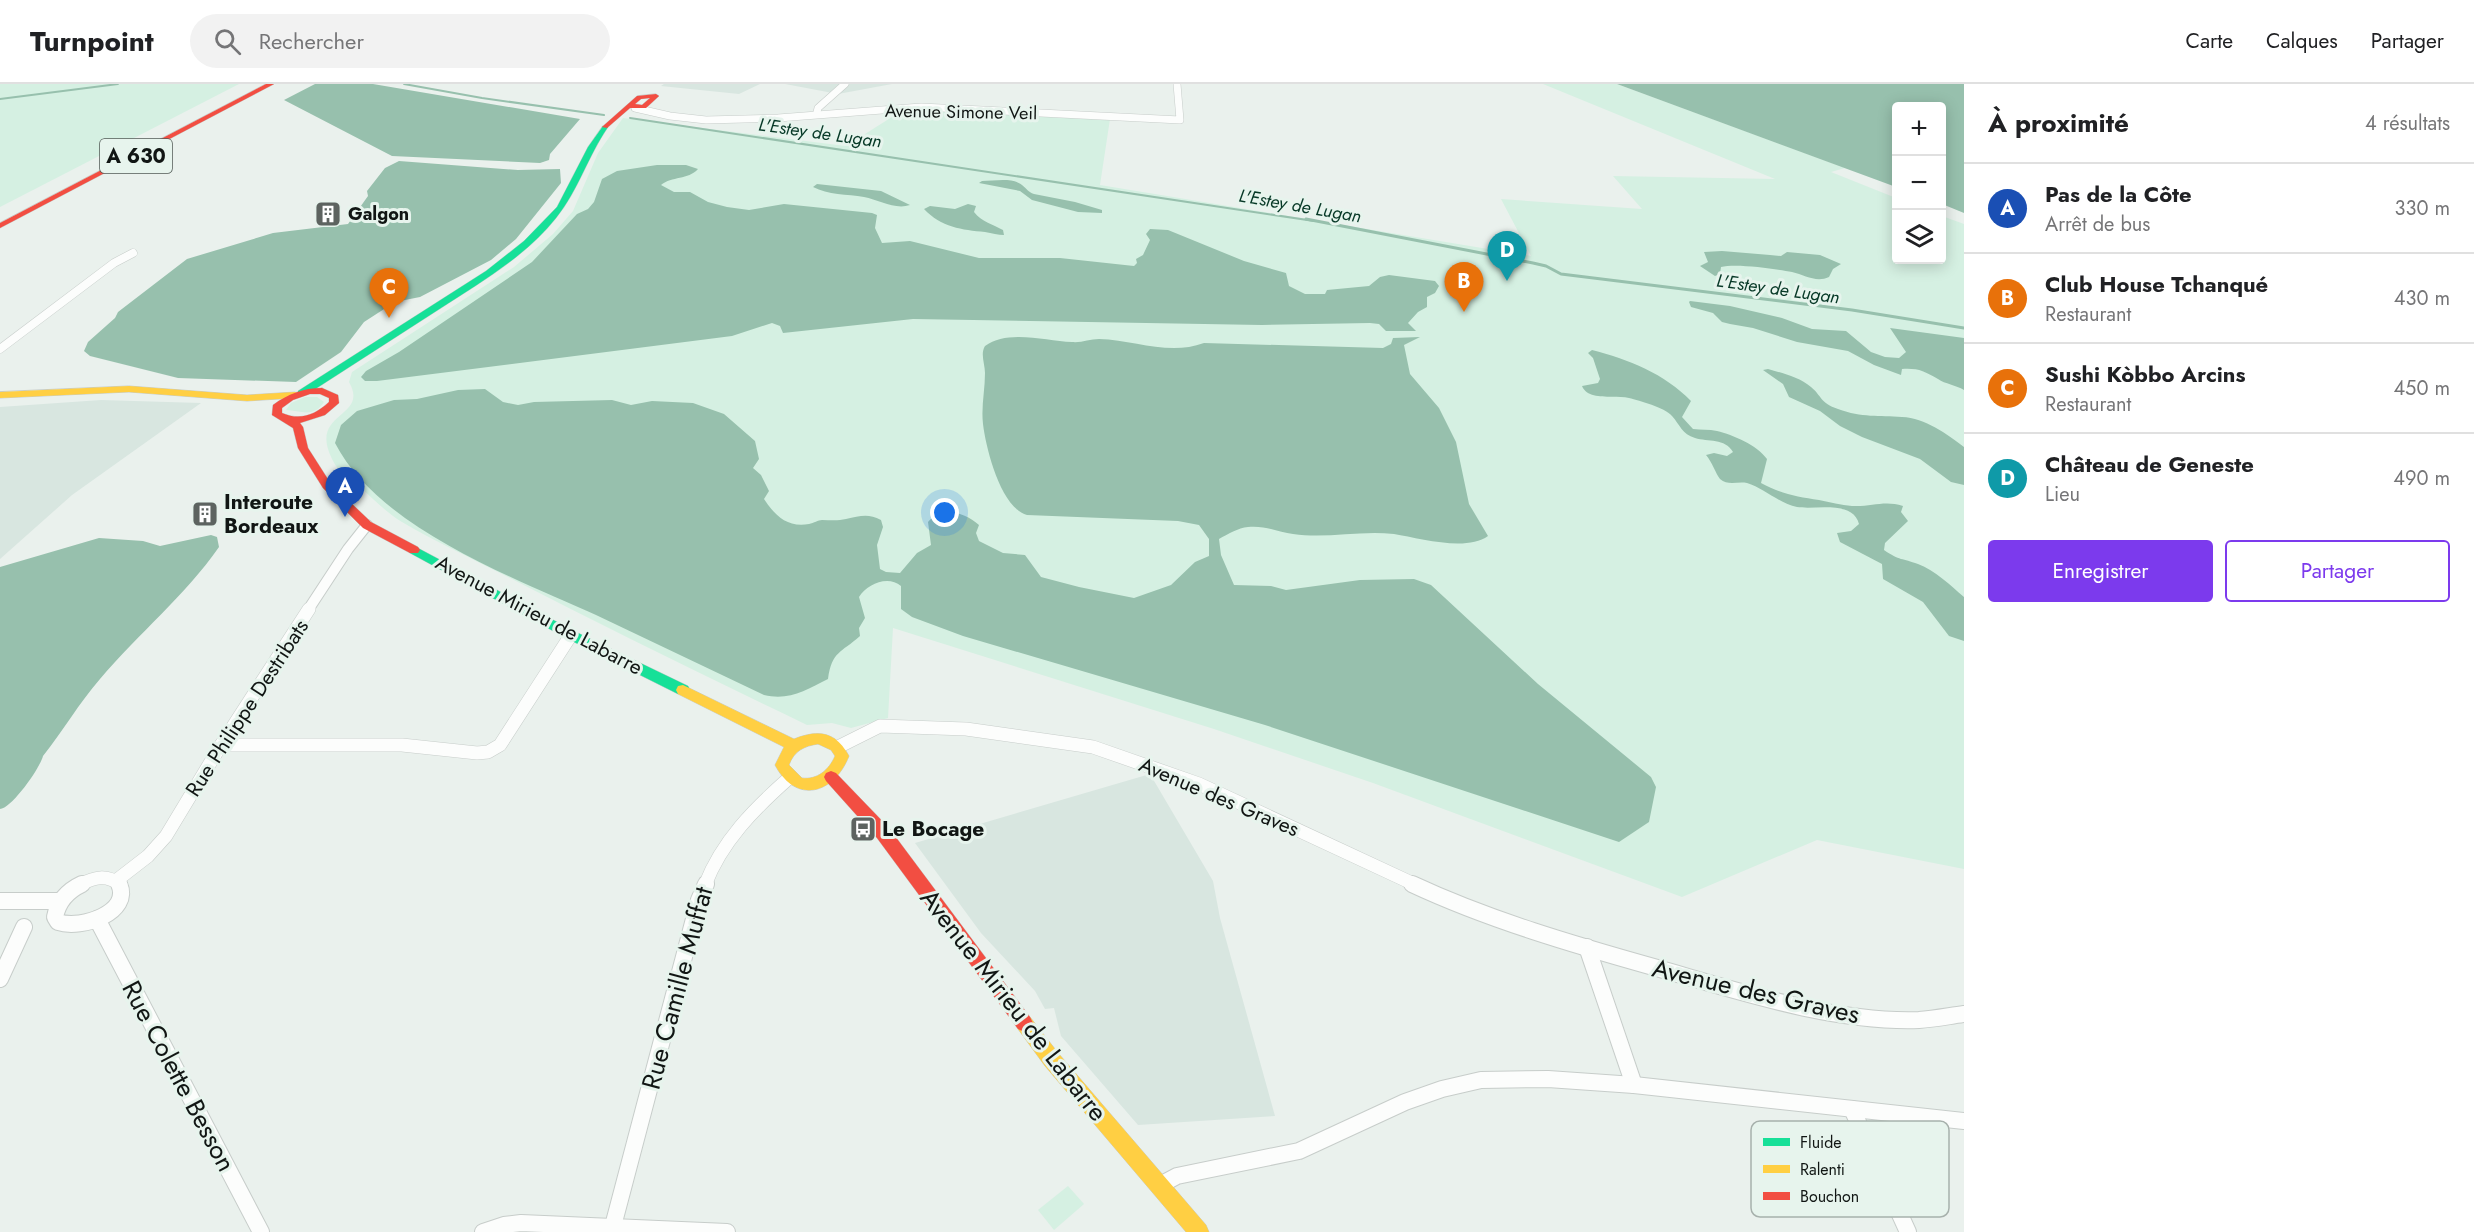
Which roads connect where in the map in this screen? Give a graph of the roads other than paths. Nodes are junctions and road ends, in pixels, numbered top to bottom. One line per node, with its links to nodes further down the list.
1 (256, 84): 9 (main road, A 630)
2 (271, 84): 10 (main road, A 630)
3 (845, 84): 6 (street)
4 (1177, 84): 7 (street, Avenue Simone Veil)
5 (636, 103): 8 (street, Avenue Simone Veil); 8 (street, Avenue Simone Veil); 13 (main road)
6 (817, 112): 7 (street, Avenue Simone Veil); 8 (street, Avenue Simone Veil)
7 (842, 112): 8 (street, Avenue Simone Veil)
8 (731, 118)
9 (0, 217)
10 (0, 226)
11 (133, 253): 12 (street)
12 (0, 349)
13 (337, 371): 14 (main road); 15 (main road)
14 (298, 394): 15 (main road); 17 (main road); 18 (main road)
15 (332, 394): 19 (main road)
16 (0, 395): 17 (main road)
17 (247, 398): 18 (main road, Avenue Mirieu de Labarre)
18 (276, 410): 20 (main road, Avenue Mirieu de Labarre)
19 (324, 412): 20 (main road); 21 (main road)
20 (287, 420): 21 (main road, Avenue Mirieu de Labarre)
21 (308, 457): 22 (main road, Avenue Mirieu de Labarre)
22 (366, 525): 23 (main road, Avenue Mirieu de Labarre); 24 (street, Rue Philippe Destribats)
23 (571, 635): 24 (street); 25 (main road, Avenue Mirieu de Labarre)
24 (221, 745): 29 (street, Rue Philippe Destribats)
25 (793, 745): 26 (main road); 28 (main road)
26 (838, 747): 27 (main road); 34 (street, Avenue des Graves)
27 (831, 777): 28 (main road); 41 (main road, Avenue Mirieu de Labarre)
28 (789, 778): 43 (street, Rue Camille Muffat)
29 (117, 880): 31 (street); 32 (street)
30 (0, 901): 31 (street)
31 (60, 901): 32 (street)
32 (97, 919): 44 (street, Rue Colette Besson)
33 (24, 927): 35 (street)
34 (1587, 947): 36 (street, Avenue des Graves); 37 (street)
35 (0, 979)
36 (1964, 1014)
37 (1634, 1085): 38 (street); 41 (street)
38 (1852, 1109): 39 (street); 40 (street)
39 (1857, 1121)
40 (1964, 1121)
41 (1160, 1185): 47 (main road, Avenue Mirieu de Labarre)
42 (1901, 1217): 48 (street)
43 (613, 1226): 45 (street); 46 (street)
44 (261, 1232)
45 (483, 1232)
46 (727, 1232)
47 (1199, 1232)
48 (1908, 1232)

